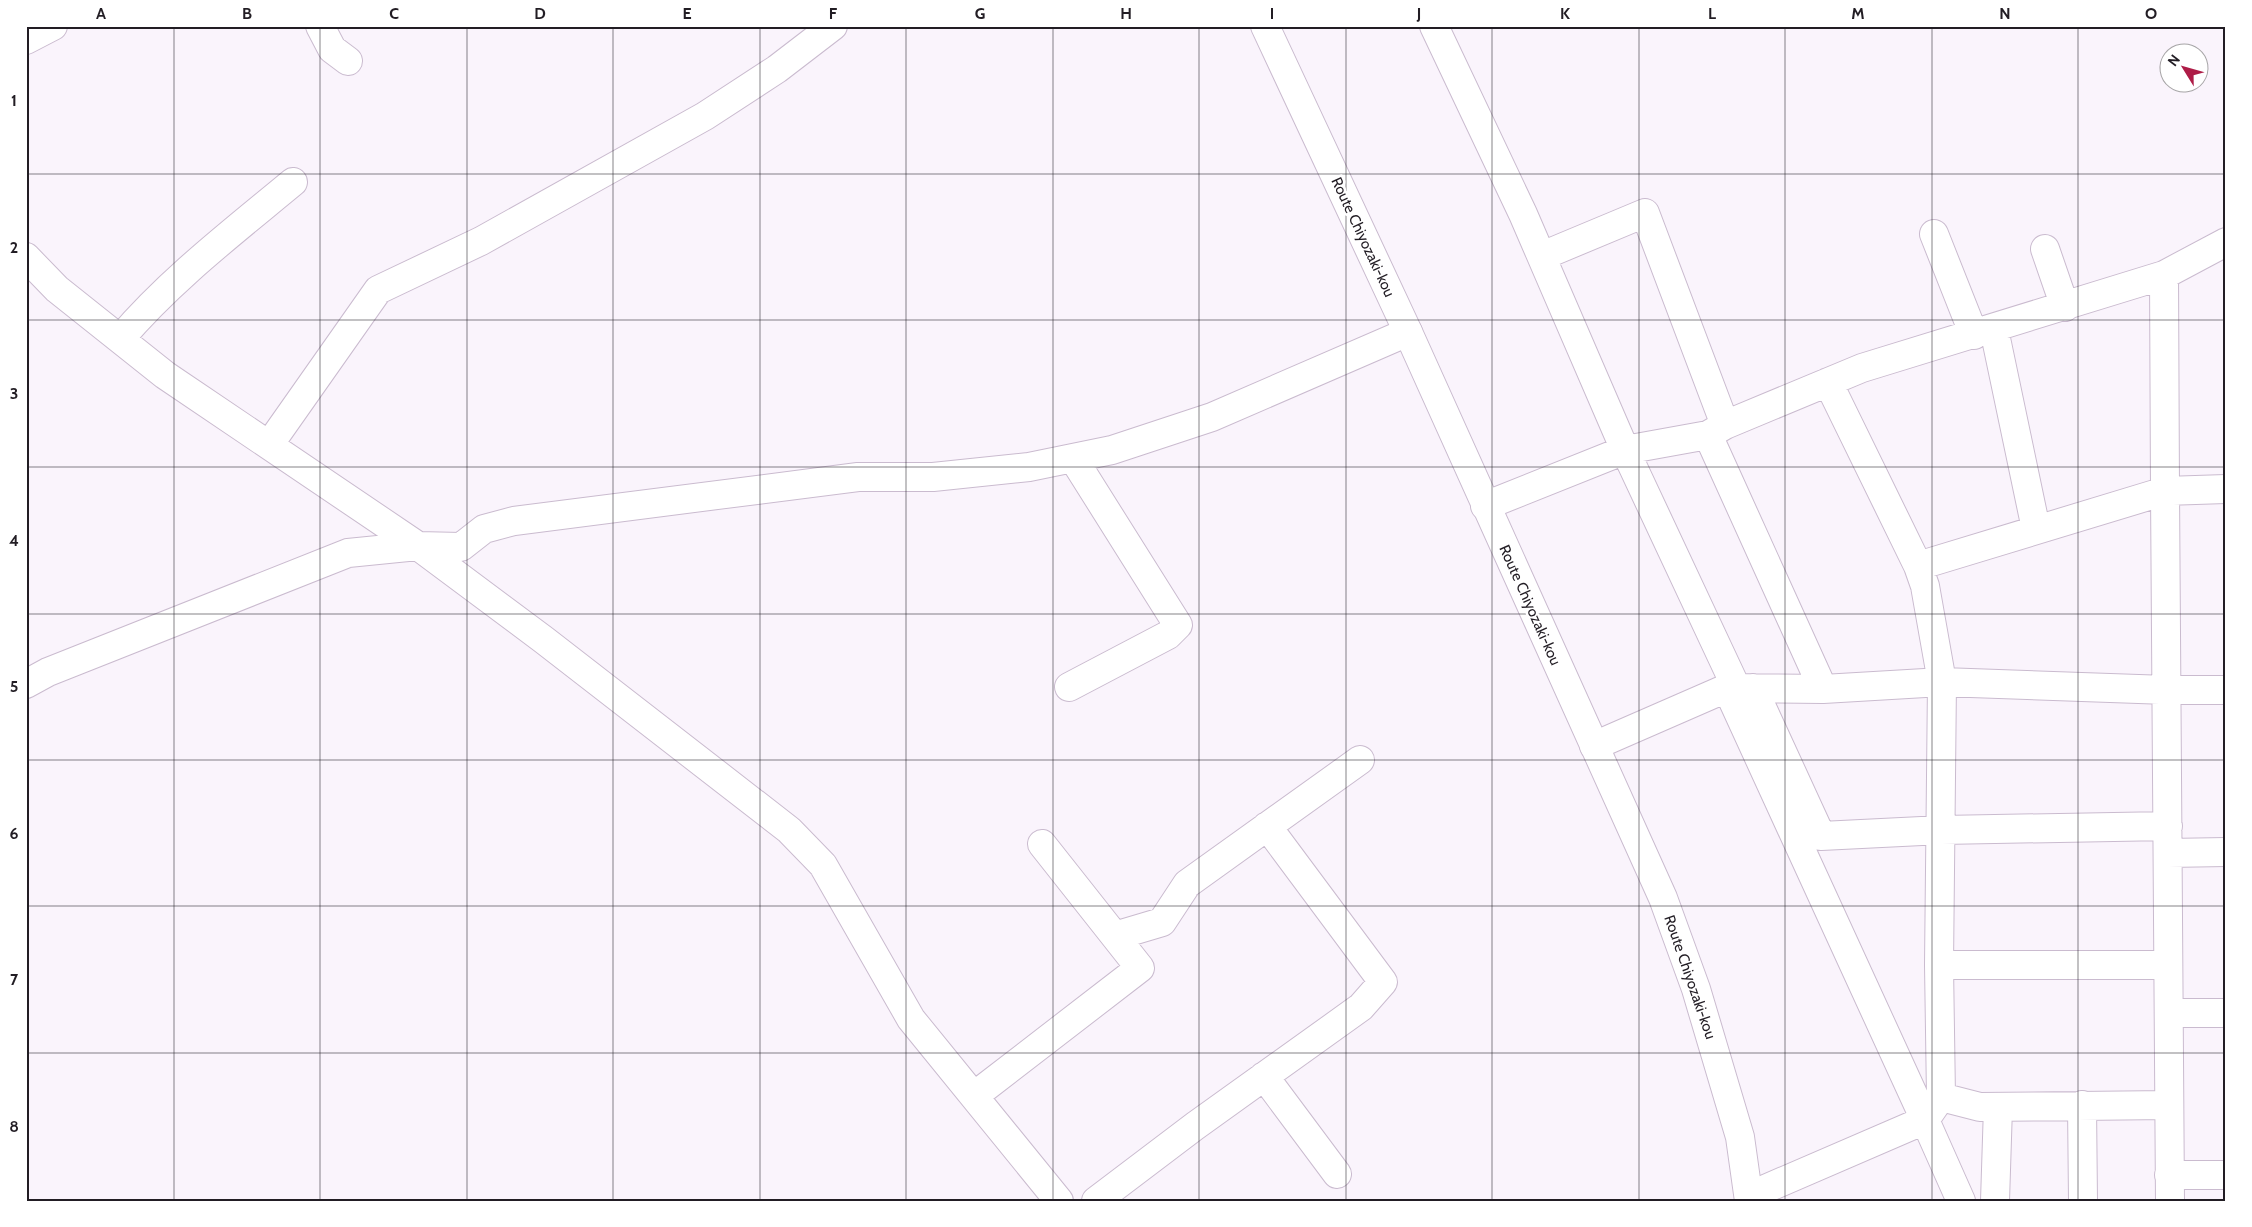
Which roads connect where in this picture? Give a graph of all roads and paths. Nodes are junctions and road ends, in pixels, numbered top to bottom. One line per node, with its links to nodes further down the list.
1 (53, 26): 6 (street)
2 (320, 26): 7 (street)
3 (833, 26): 21 (street)
4 (1434, 26): 12 (street)
5 (1270, 28): 16 (street, Route Chiyozaki-kou)
6 (26, 40)
7 (348, 61)
8 (293, 182): 18 (street)
9 (1934, 234): 17 (street)
10 (2226, 242): 14 (street)
11 (2045, 249): 15 (street)
12 (1542, 256): 20 (street); 22 (street)
13 (26, 257): 18 (street)
14 (2164, 275): 15 (street); 25 (street)
15 (2065, 307): 17 (street)
16 (1408, 332): 23 (street); 26 (street, Route Chiyozaki-kou)
17 (1984, 332): 19 (street); 27 (street)
18 (120, 339): 21 (street)
19 (1828, 382): 20 (street); 29 (street)
20 (1716, 430): 22 (street); 34 (street)
21 (269, 445): 28 (street)
22 (1625, 450): 26 (street); 33 (street)
23 (1073, 458): 28 (street); 32 (street)
24 (2226, 489): 25 (street)
25 (2165, 490): 27 (street); 35 (street)
26 (1485, 506): 37 (street, Route Chiyozaki-kou)
27 (2036, 529): 29 (street)
28 (418, 546): 31 (street); 51 (street)
29 (1918, 566): 30 (street)
30 (1942, 682): 34 (street); 35 (street); 41 (street)
31 (26, 684)
32 (1069, 687)
33 (1739, 688): 34 (street); 37 (street); 41 (street); 56 (street)
34 (1824, 689)
35 (2167, 690): 36 (street); 40 (street)
36 (2226, 690)
37 (1594, 746): 60 (street, Route Chiyozaki-kou)
38 (1360, 760): 39 (street)
39 (1267, 826): 45 (street); 50 (street)
40 (2168, 826): 41 (street); 44 (street)
41 (1942, 830): 46 (street)
42 (1042, 844): 45 (street)
43 (2226, 852): 44 (street)
44 (2168, 853): 47 (street)
45 (1115, 936): 51 (street)
46 (1940, 965): 47 (street); 52 (street)
47 (2168, 965): 48 (street)
48 (2169, 1013): 49 (street); 53 (street)
49 (2226, 1013)
50 (1264, 1076): 57 (street); 62 (street)
51 (974, 1096): 61 (street)
52 (1941, 1097): 55 (street); 56 (street)
53 (2168, 1105): 54 (street); 59 (street)
54 (2082, 1106): 55 (street); 65 (street)
55 (1998, 1107): 64 (street)
56 (1925, 1120): 60 (street); 63 (street)
57 (1337, 1174)
58 (2226, 1174): 59 (street)
59 (2170, 1188)
60 (1749, 1198)
61 (1059, 1201)
62 (1096, 1201)
63 (1961, 1201)
64 (1995, 1201)
65 (2083, 1201)

